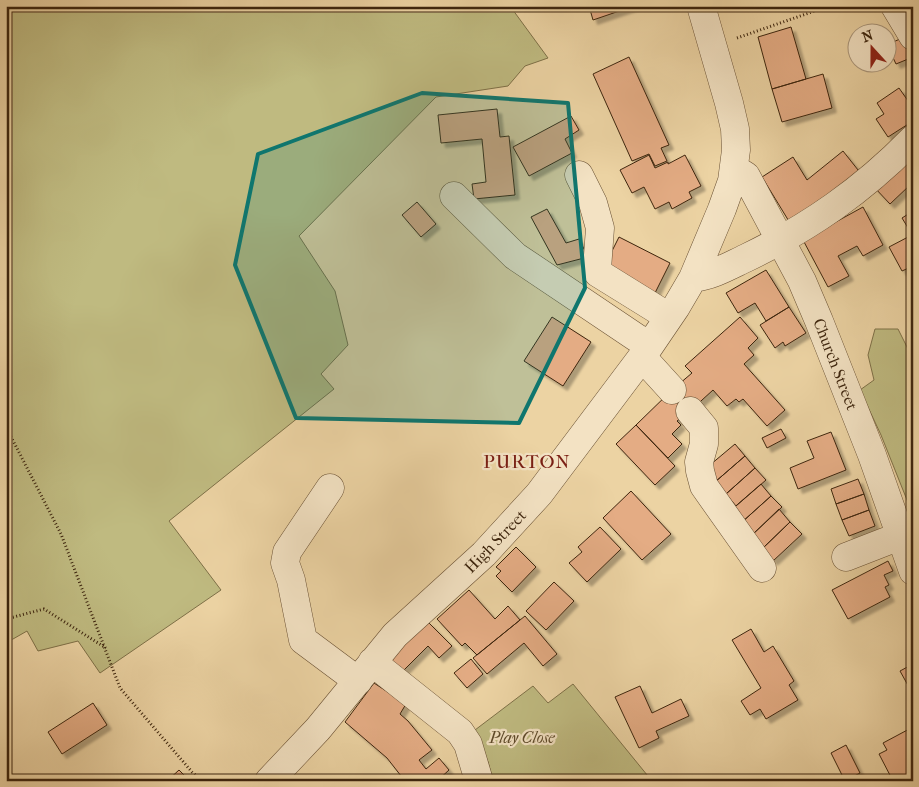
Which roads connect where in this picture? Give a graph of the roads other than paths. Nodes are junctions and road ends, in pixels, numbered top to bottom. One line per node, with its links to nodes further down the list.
1 (701, 6): 5 (street, High Street)
2 (895, 6): 3 (street)
3 (913, 36)
4 (913, 138): 8 (street)
5 (735, 169): 8 (street, Church Street); 9 (street, High Street)
6 (580, 175): 10 (street)
7 (454, 196): 11 (street)
8 (781, 240): 9 (street); 15 (street, Church Street)
9 (693, 278): 10 (street, High Street)
10 (669, 317): 11 (street, High Street)
11 (646, 351): 12 (street); 19 (street, High Street)
12 (672, 390)
13 (690, 411): 17 (street)
14 (330, 488): 19 (street)
15 (900, 536): 16 (street); 18 (street, Church Street)
16 (846, 558)
17 (762, 568)
18 (913, 571)
19 (365, 672): 20 (street, High Street); 21 (street)
20 (269, 781)
21 (479, 781)

